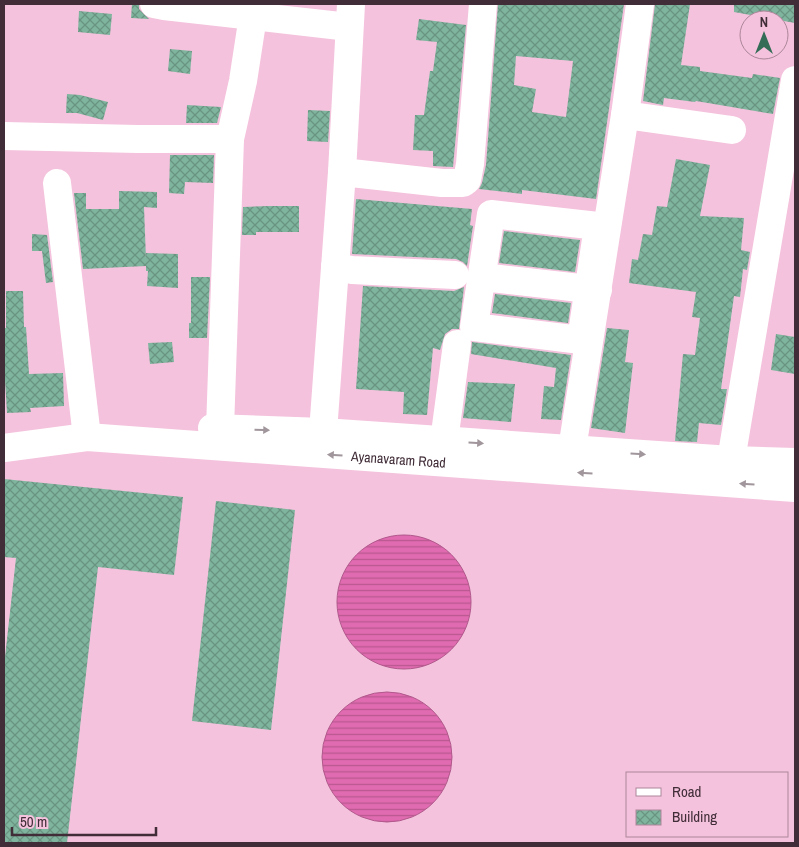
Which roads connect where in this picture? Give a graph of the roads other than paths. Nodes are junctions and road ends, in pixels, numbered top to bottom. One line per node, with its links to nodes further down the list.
1 (154, 4): 5 (street)
2 (483, 4): 11 (street)
3 (640, 4): 7 (street)
4 (350, 15): 5 (street); 11 (street)
5 (253, 16): 10 (street)
6 (795, 80): 25 (street)
7 (625, 115): 8 (street); 16 (street)
8 (732, 130)
9 (4, 136): 10 (street)
10 (230, 139): 19 (street)
11 (342, 172): 13 (street)
12 (57, 183): 18 (street)
13 (336, 267): 14 (street); 22 (street)
14 (455, 275)
15 (482, 277): 16 (street); 16 (street); 16 (street)
16 (594, 289): 24 (street)
17 (457, 344): 21 (street)
18 (86, 429): 19 (street, Ayanavaram Road); 20 (street, Ayanavaram Road); 23 (street, Ayanavaram Road); 27 (street, Ayanavaram Road, one-way to 18)
19 (220, 429): 22 (street, Ayanavaram Road, one-way to 22)
20 (4, 430)
21 (445, 431): 22 (street, Ayanavaram Road); 24 (street, Ayanavaram Road)
22 (323, 432)
23 (4, 448)
24 (572, 449): 25 (street, Ayanavaram Road, one-way to 25)
25 (731, 460): 26 (street, Ayanavaram Road)
26 (795, 462)
27 (795, 488)

